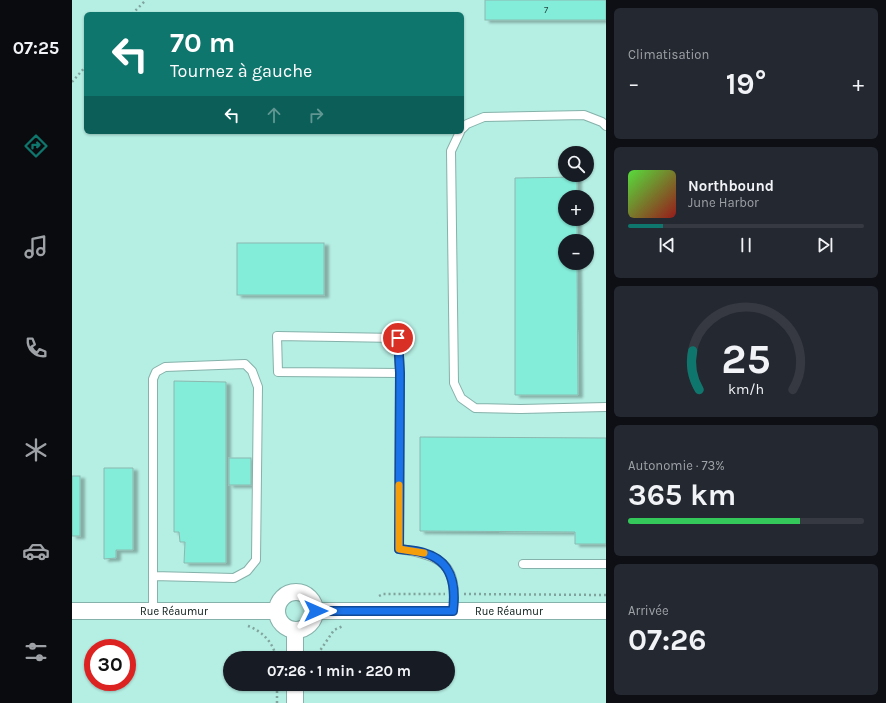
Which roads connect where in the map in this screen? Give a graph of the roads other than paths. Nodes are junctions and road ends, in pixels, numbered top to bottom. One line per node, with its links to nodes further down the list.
1 (606, 126): 2 (lane)
2 (464, 127)
3 (459, 134): 5 (lane)
4 (400, 373): 4 (lane); 13 (lane)
5 (606, 407)
6 (523, 564): 7 (lane)
7 (606, 564)
8 (153, 576): 8 (lane); 10 (lane)
9 (72, 611): 10 (street, Rue Réaumur)
10 (153, 611): 11 (street, Rue Réaumur)
11 (276, 611): 12 (street); 15 (street)
12 (316, 611): 13 (street, Rue Réaumur); 15 (street)
13 (453, 611): 14 (street, Rue Réaumur)
14 (606, 611)
15 (295, 630): 16 (street)
16 (295, 651)
17 (295, 691): 18 (street)
18 (295, 703)

